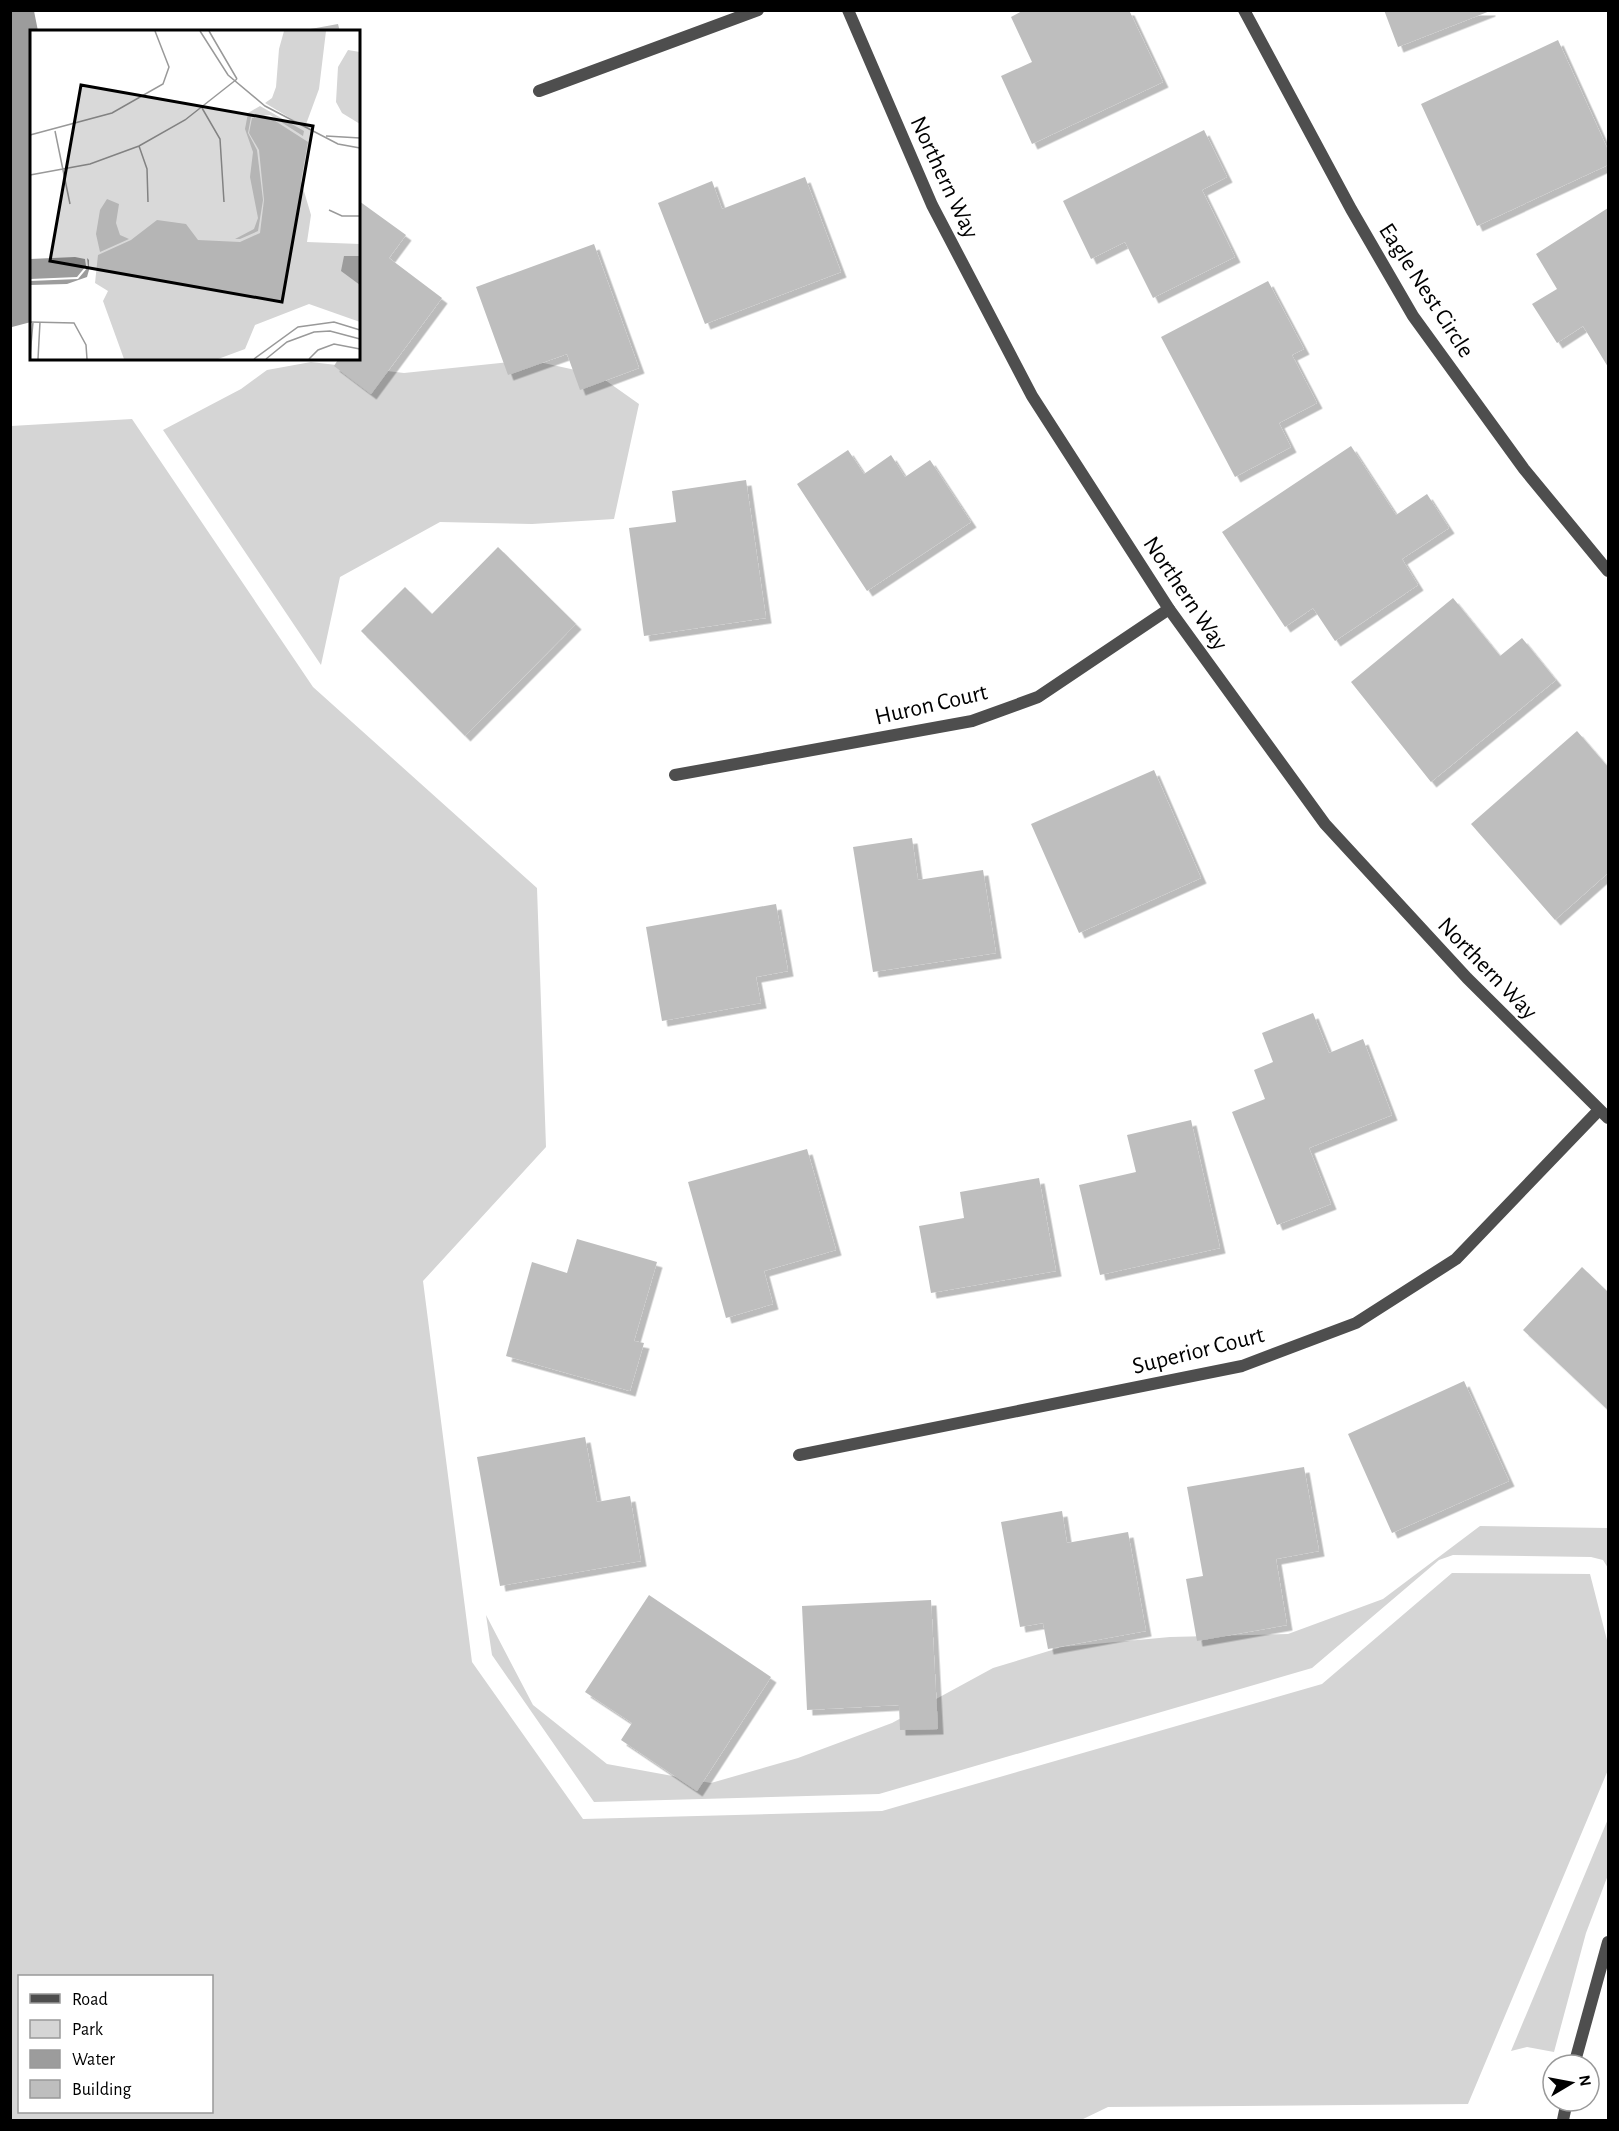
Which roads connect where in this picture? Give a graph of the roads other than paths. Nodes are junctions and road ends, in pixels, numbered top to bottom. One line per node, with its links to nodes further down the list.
1 (758, 10): 4 (street)
2 (848, 10): 6 (street, Northern Way)
3 (1244, 10): 5 (street, Eagle Nest Circle)
4 (539, 91)
5 (1608, 571)
6 (1169, 609): 7 (street, Huron Court); 8 (street, Northern Way)
7 (675, 775)
8 (1604, 1114): 9 (street, Superior Court)
9 (799, 1455)
10 (1608, 1942): 11 (street)
11 (1578, 2053)

